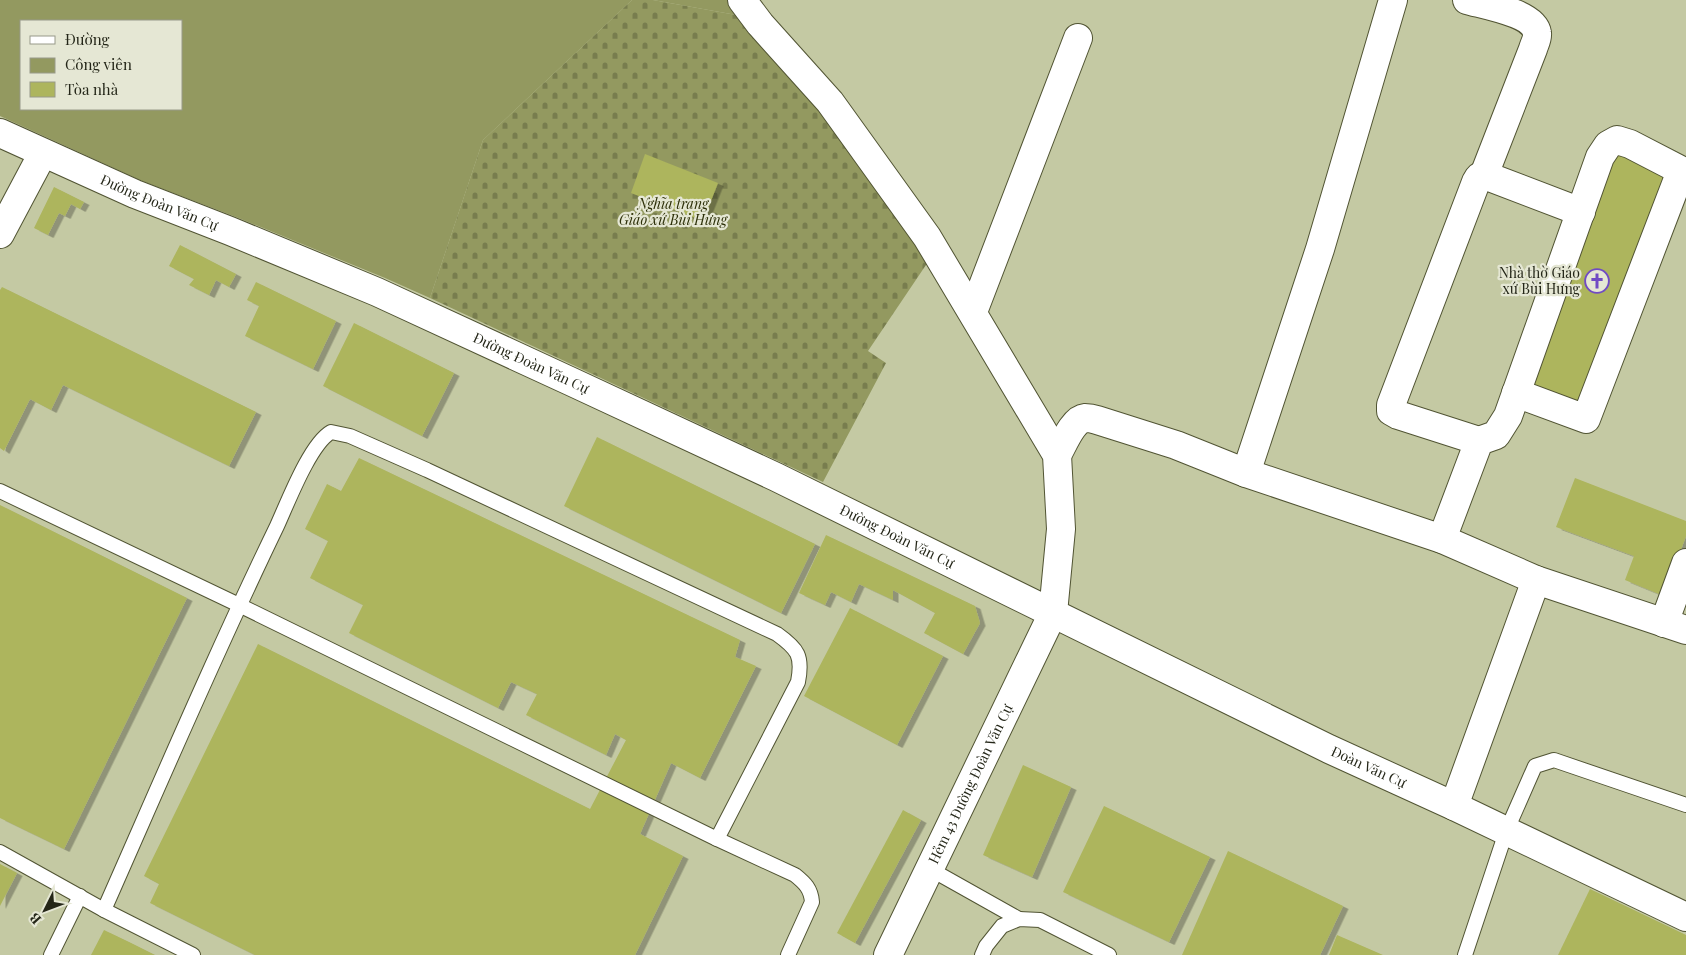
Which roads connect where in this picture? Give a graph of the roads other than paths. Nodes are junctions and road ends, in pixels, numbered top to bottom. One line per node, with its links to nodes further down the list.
1 (742, 0): 11 (street)
2 (1393, 0): 15 (street)
3 (1467, 0): 8 (street)
4 (1078, 38): 11 (street)
5 (0, 133): 6 (street, Đường Đoàn Văn Cự)
6 (43, 153): 10 (street); 21 (street, Đường Đoàn Văn Cự)
7 (1684, 172): 9 (street); 12 (street)
8 (1484, 175): 9 (street); 13 (street)
9 (1581, 212): 12 (street)
10 (0, 234)
11 (973, 312): 14 (street)
12 (1516, 392): 13 (street)
13 (1479, 441): 17 (street)
14 (1057, 455): 15 (street); 21 (street)
15 (1246, 472): 17 (street)
16 (0, 491): 20 (lane)
17 (1442, 539): 19 (street)
18 (1686, 563): 22 (street)
19 (1536, 580): 22 (street); 23 (street)
20 (239, 605): 26 (lane); 26 (lane); 30 (lane)
21 (1053, 613): 23 (street, Đoàn Văn Cự); 28 (street, Hẻm 43 Đường Đoàn Văn Cự)
22 (1675, 626)
23 (1454, 806): 25 (street, Đoàn Văn Cự)
24 (1686, 806): 25 (lane)
25 (1506, 832): 31 (street, Đoàn Văn Cự); 39 (lane)
26 (717, 839): 35 (lane)
27 (0, 852): 29 (lane)
28 (930, 869): 32 (lane); 36 (street, Hẻm 43 Đường Đoàn Văn Cự)
29 (80, 896): 30 (lane); 33 (lane)
30 (104, 910): 34 (lane)
31 (1686, 917)
32 (1019, 919): 37 (lane); 38 (lane)
33 (51, 955)
34 (193, 955)
35 (788, 955)
36 (888, 955)
37 (982, 955)
38 (1107, 955)
39 (1465, 955)

